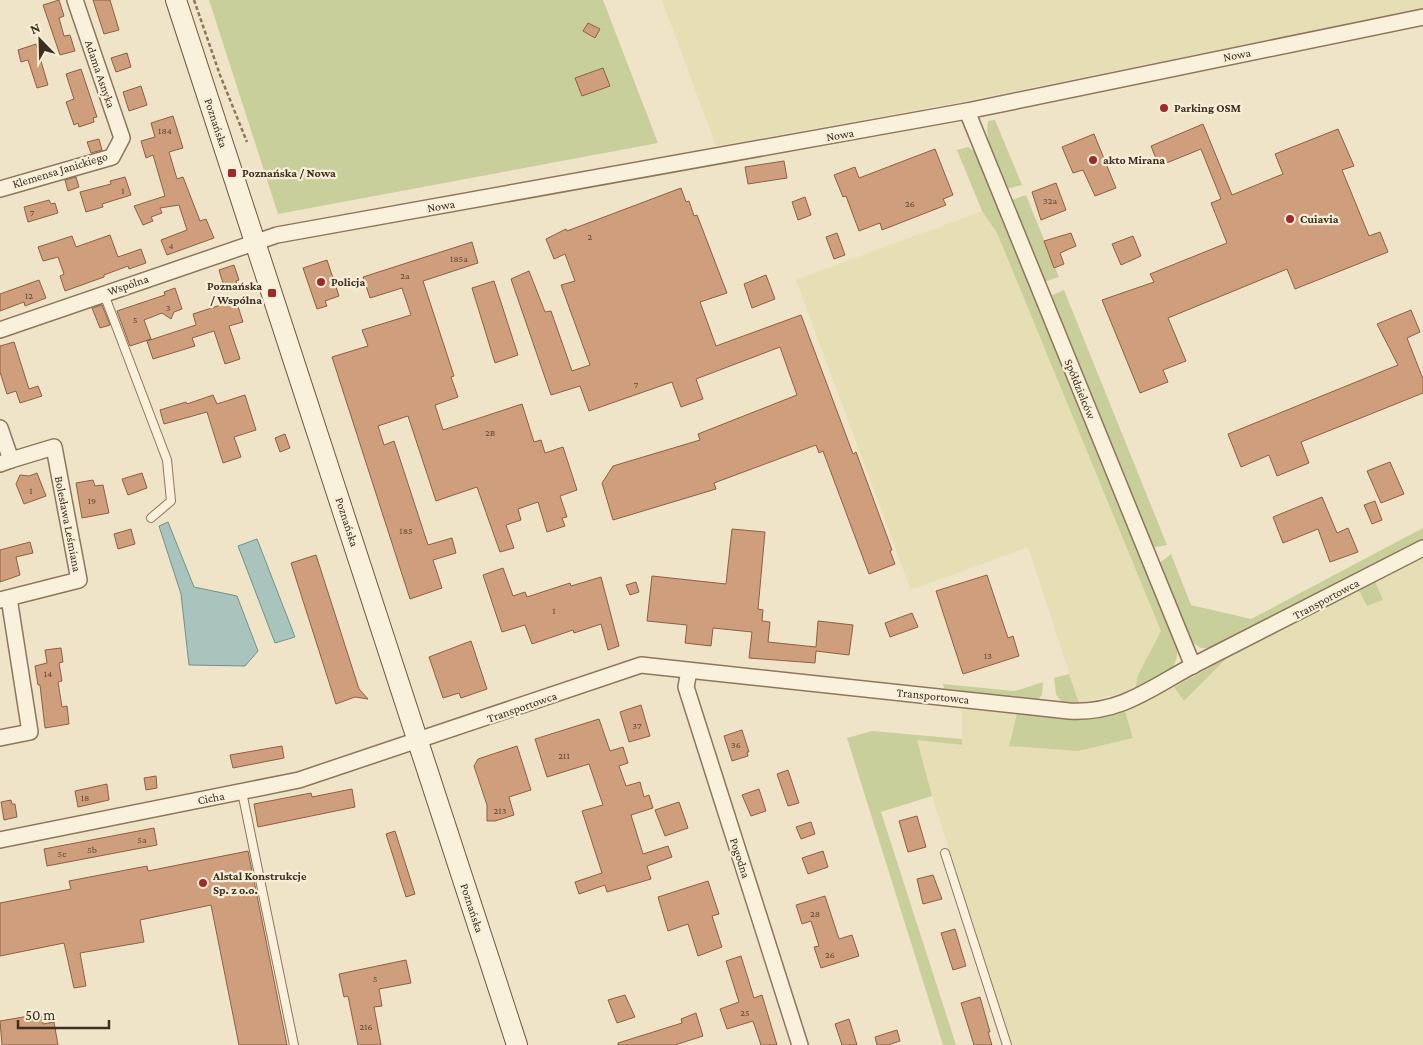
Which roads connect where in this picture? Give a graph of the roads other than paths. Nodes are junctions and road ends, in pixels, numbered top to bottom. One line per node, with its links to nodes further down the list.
1 (75, 0): 5 (street, Adama Asnyka)
2 (176, 0): 7 (main road, Poznańska)
3 (1423, 17): 4 (street, Nowa)
4 (967, 111): 7 (street, Nowa); 15 (street, Spółdzielców)
5 (117, 147): 6 (street, Klemensa Janickiego)
6 (0, 189)
7 (255, 240): 8 (street, Wspólna); 18 (main road, Poznańska)
8 (104, 294): 9 (street, Wspólna); 12 (lane)
9 (0, 330)
10 (0, 428): 11 (street)
11 (6, 462): 14 (street, Bolesława Leśmiana)
12 (151, 518)
13 (1423, 548): 15 (street, Transportowca)
14 (4, 599): 17 (street)
15 (1193, 666): 16 (street, Transportowca)
16 (689, 671): 18 (street, Transportowca); 24 (street, Pogodna)
17 (0, 738)
18 (418, 742): 19 (street, Cicha); 23 (main road, Poznańska)
19 (242, 792): 20 (street, Cicha); 22 (lane)
20 (0, 840)
21 (945, 853): 25 (lane)
22 (294, 1045)
23 (517, 1045)
24 (800, 1045)
25 (1007, 1045)

